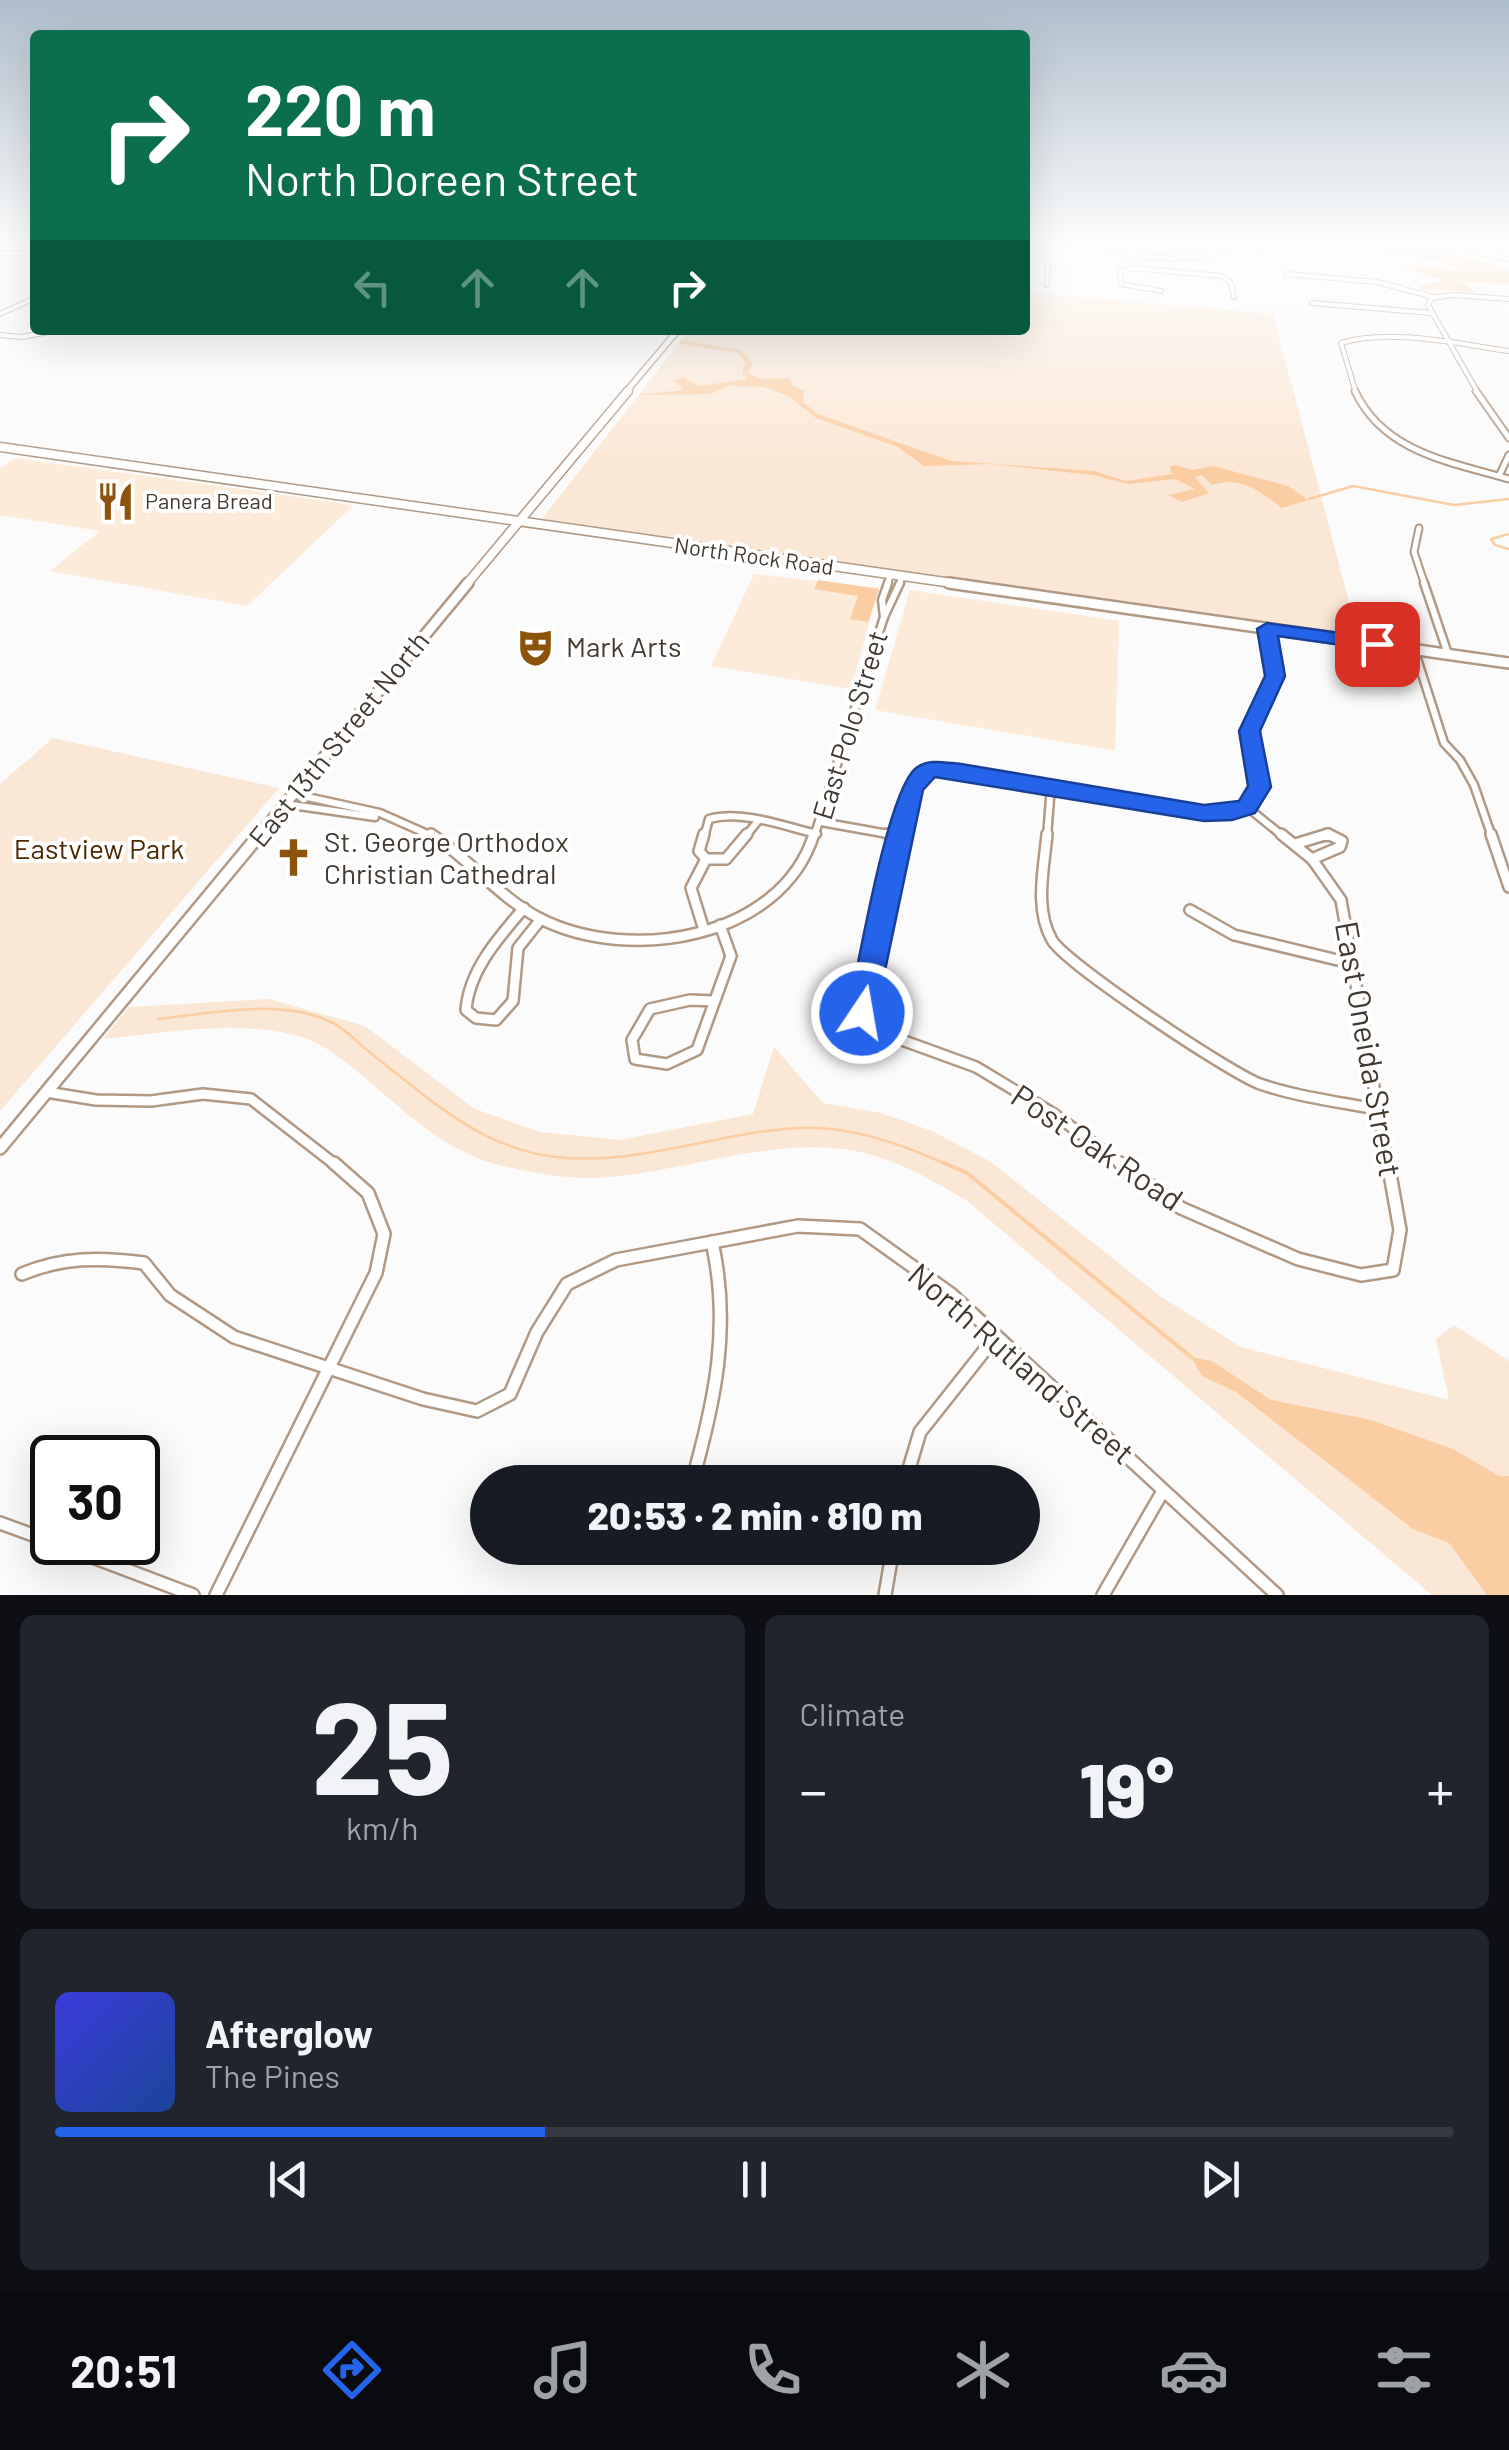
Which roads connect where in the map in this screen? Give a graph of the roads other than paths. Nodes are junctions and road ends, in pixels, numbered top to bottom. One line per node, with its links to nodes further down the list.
1 (1435, 320): 5 (street)
2 (30, 333): 4 (street)
3 (674, 335): 12 (main road, East 13th Street North)
4 (3, 336)
5 (1449, 345): 6 (street); 7 (street); 10 (street)
6 (1509, 351)
7 (1509, 438)
8 (0, 447): 12 (main road, North Rock Road)
9 (1509, 455): 10 (street)
10 (1499, 476): 11 (street)
11 (1509, 479)
12 (517, 523): 14 (main road, North Rock Road); 22 (main road, East 13th Street North)
13 (1419, 528): 19 (street)
14 (890, 576): 15 (main road, North Rock Road); 16 (street, East Polo Street)
15 (902, 577): 16 (street, East Polo Street); 17 (main road, North Rock Road)
16 (884, 617): 27 (street, East Polo Street)
17 (1267, 629): 18 (main road, North Rock Road); 24 (street)
18 (1414, 649): 19 (main road, North Rock Road); 33 (street)
19 (1448, 654): 20 (main road, North Rock Road)
20 (1509, 662)
21 (1051, 786): 24 (street); 29 (street); 42 (street)
22 (294, 794): 23 (main road, East 13th Street North); 25 (street)
23 (286, 804): 25 (street); 41 (main road, East 13th Street North)
24 (1247, 807): 30 (street, East Oneida Street)
25 (385, 818): 34 (street, East Polo Street)
26 (757, 822): 28 (street); 31 (street); 31 (street)
27 (821, 822): 28 (street, East Polo Street); 29 (street)
28 (817, 834): 37 (street, East Polo Street)
29 (900, 836): 45 (street, Post Oak Road)
30 (1295, 844): 32 (street, East Oneida Street); 32 (street)
31 (706, 859): 38 (street)
32 (1312, 860): 39 (street, East Oneida Street)
33 (1509, 887)
34 (524, 908): 36 (street, East Polo Street); 36 (street)
35 (1190, 910): 39 (street)
36 (541, 919): 38 (street, East Polo Street)
37 (720, 925): 38 (street, East Polo Street); 40 (street)
38 (704, 930)
39 (1354, 964): 42 (street, East Oneida Street)
40 (714, 1001): 40 (street)
41 (46, 1092): 43 (main road, East 13th Street North); 48 (street)
42 (1380, 1110): 45 (street, East Oneida Street)
43 (0, 1148)
44 (712, 1242): 47 (street, North Rutland Street); 48 (street, North Rutland Street); 49 (street)
45 (1393, 1270)
46 (22, 1274): 48 (street, North Rutland Street)
47 (996, 1336): 50 (street); 51 (street, North Rutland Street)
48 (331, 1369): 57 (street)
49 (697, 1465)
50 (910, 1465)
51 (1163, 1491): 59 (street); 60 (street, North Rutland Street)
52 (0, 1522): 53 (street)
53 (30, 1533)
54 (114, 1565): 56 (street)
55 (890, 1565): 58 (street)
56 (193, 1595)
57 (216, 1595)
58 (886, 1595)
59 (1103, 1595)
60 (1276, 1595)

